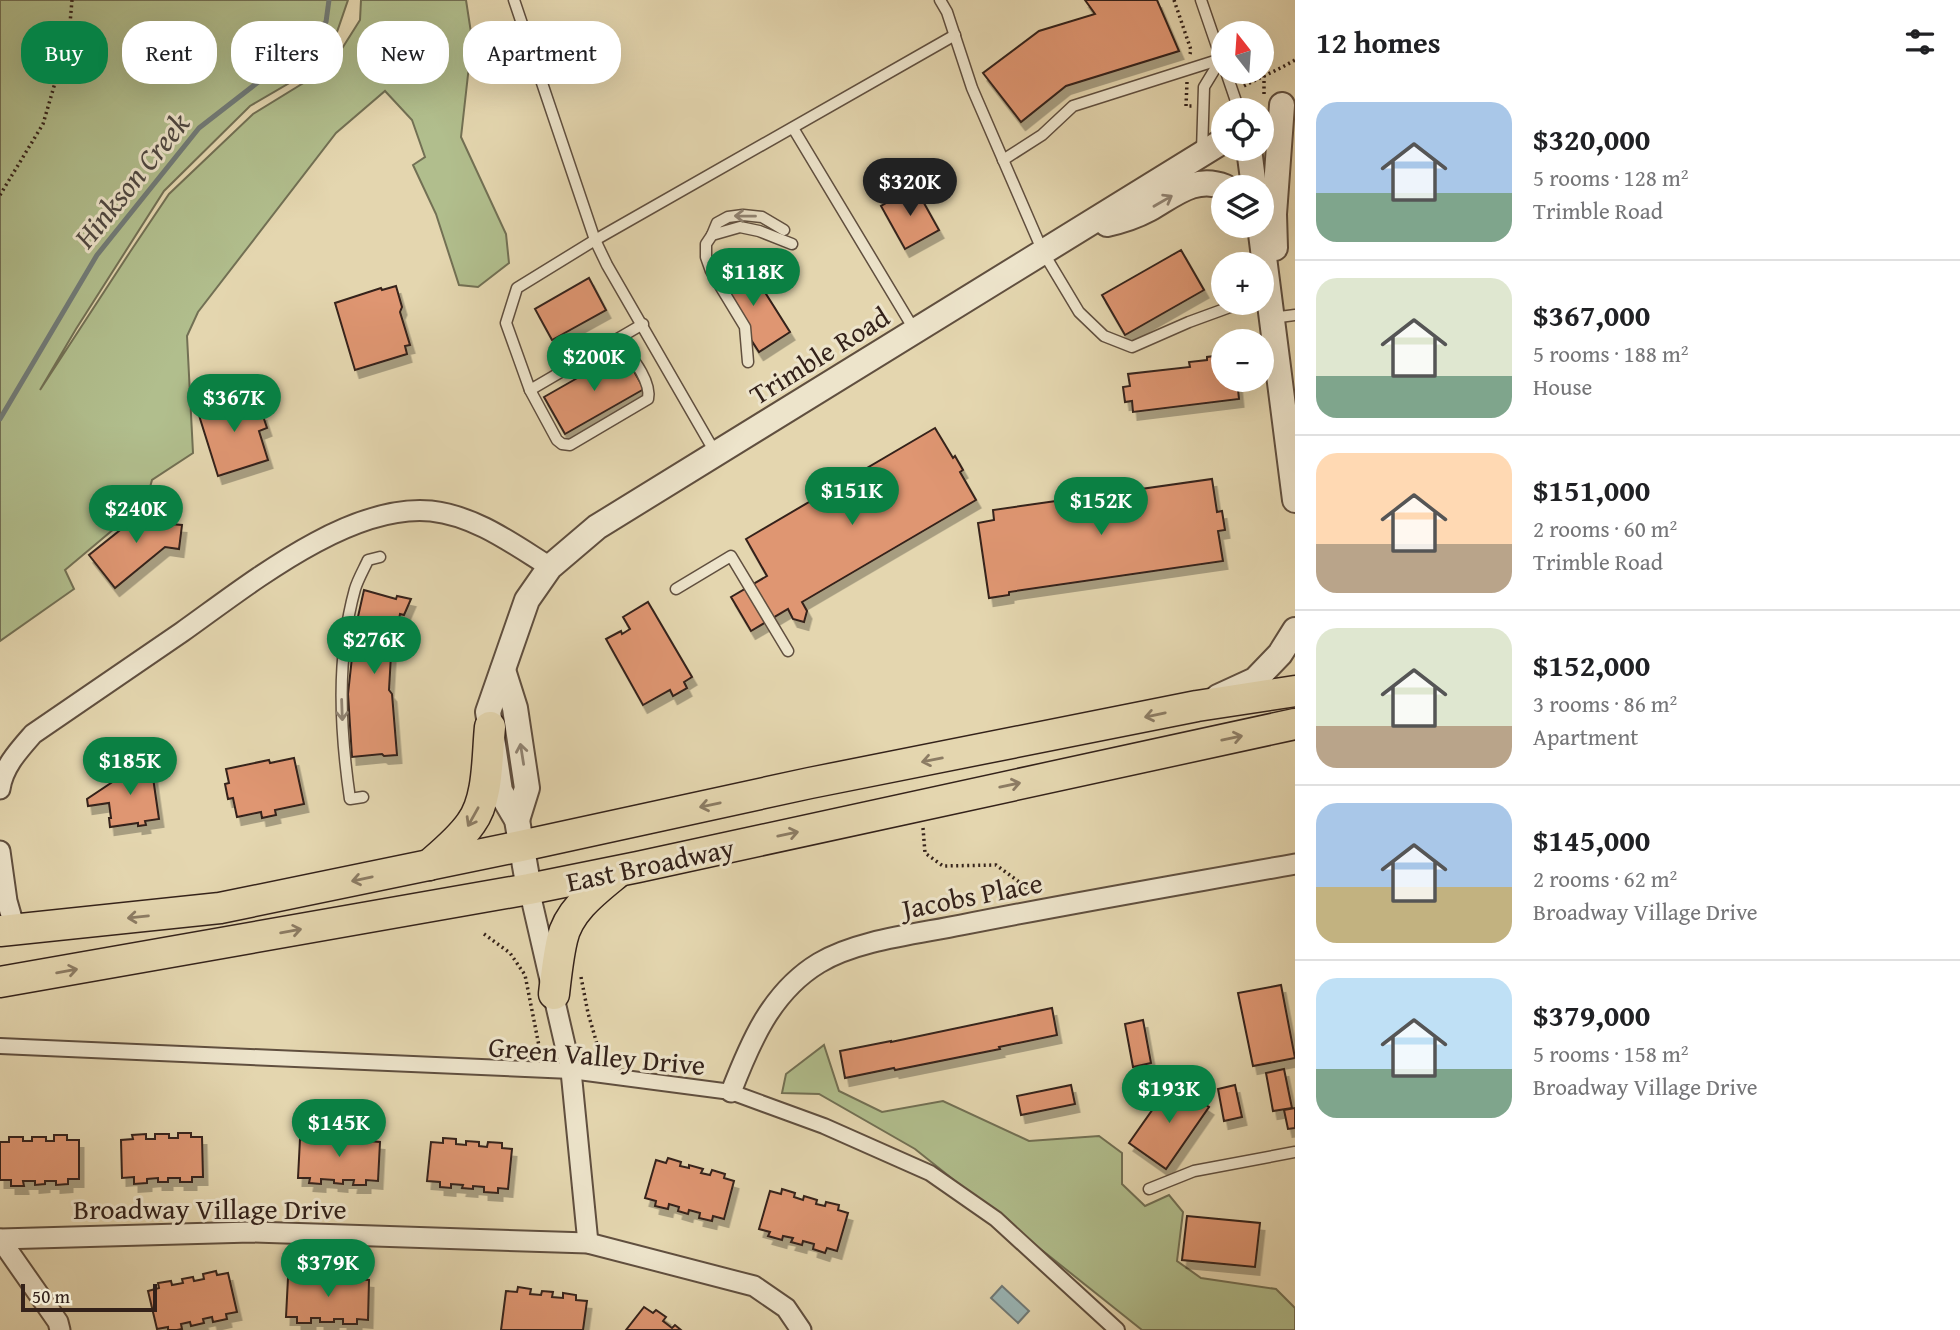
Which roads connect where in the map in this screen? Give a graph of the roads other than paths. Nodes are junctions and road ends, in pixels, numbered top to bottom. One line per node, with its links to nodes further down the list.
1 (514, 0): 17 (lane)
2 (940, 0): 5 (lane)
3 (1201, 0): 4 (lane)
4 (1211, 30)
5 (955, 35): 9 (lane); 12 (lane)
6 (1211, 65): 12 (lane)
7 (1211, 77): 11 (lane)
8 (1280, 107): 20 (street)
9 (793, 128): 17 (lane); 25 (lane)
10 (1211, 148): 11 (street, Trimble Road)
11 (1202, 154): 15 (street, Trimble Road)
12 (1003, 160): 19 (lane)
13 (1211, 184): 15 (street, one-way to 13)
14 (785, 230): 16 (lane, one-way to 16)
15 (1076, 232): 19 (street, Trimble Road)
16 (712, 235): 18 (lane); 27 (lane)
17 (596, 240): 24 (lane); 28 (lane)
18 (792, 244)
19 (1043, 252): 22 (lane); 25 (street, Trimble Road)
20 (1274, 254)
21 (1274, 302): 23 (street)
22 (1211, 314)
23 (1284, 316): 30 (street)
24 (643, 324): 26 (lane); 29 (lane)
25 (915, 331): 29 (street, Trimble Road)
26 (618, 338): 28 (lane); 28 (lane)
27 (748, 362)
28 (530, 390)
29 (716, 454): 33 (street, Trimble Road)
30 (1292, 458): 31 (street)
31 (1295, 500)
32 (380, 557): 43 (lane, one-way to 43)
33 (550, 567): 37 (street, Trimble Road); 42 (street)
34 (676, 589): 36 (lane)
35 (1295, 630): 39 (street)
36 (788, 651)
37 (503, 670): 41 (street, Trimble Road); 44 (street, Trimble Road, one-way to 37)
38 (1295, 691): 39 (main road, East Broadway)
39 (1197, 706): 44 (main road, East Broadway, one-way to 44)
40 (1295, 724): 48 (main road, East Broadway, one-way to 40)
41 (490, 727): 44 (street, Trimble Road); 47 (main road, one-way to 47)
42 (0, 789)
43 (363, 797)
44 (519, 833): 47 (main road, East Broadway); 49 (street, Trimble Road)
45 (0, 851): 50 (street)
46 (1295, 864): 55 (street, Jacobs Place)
47 (429, 866): 50 (main road, East Broadway, one-way to 50)
48 (619, 871): 49 (main road, East Broadway); 52 (main road)
49 (529, 889): 51 (main road, East Broadway, one-way to 49); 52 (street)
50 (5, 936)
51 (0, 982)
52 (554, 994): 54 (street)
53 (0, 1046): 54 (street, Green Valley Drive)
54 (572, 1071): 55 (street, Green Valley Drive); 59 (street)
55 (731, 1092): 62 (street, Green Valley Drive)
56 (1295, 1152): 57 (lane)
57 (1149, 1189)
58 (0, 1239): 59 (street, Broadway Village Drive); 60 (street, Broadway Village Drive)
59 (589, 1243): 61 (street, Broadway Village Drive)
60 (60, 1330)
61 (801, 1330)
62 (1117, 1330)

